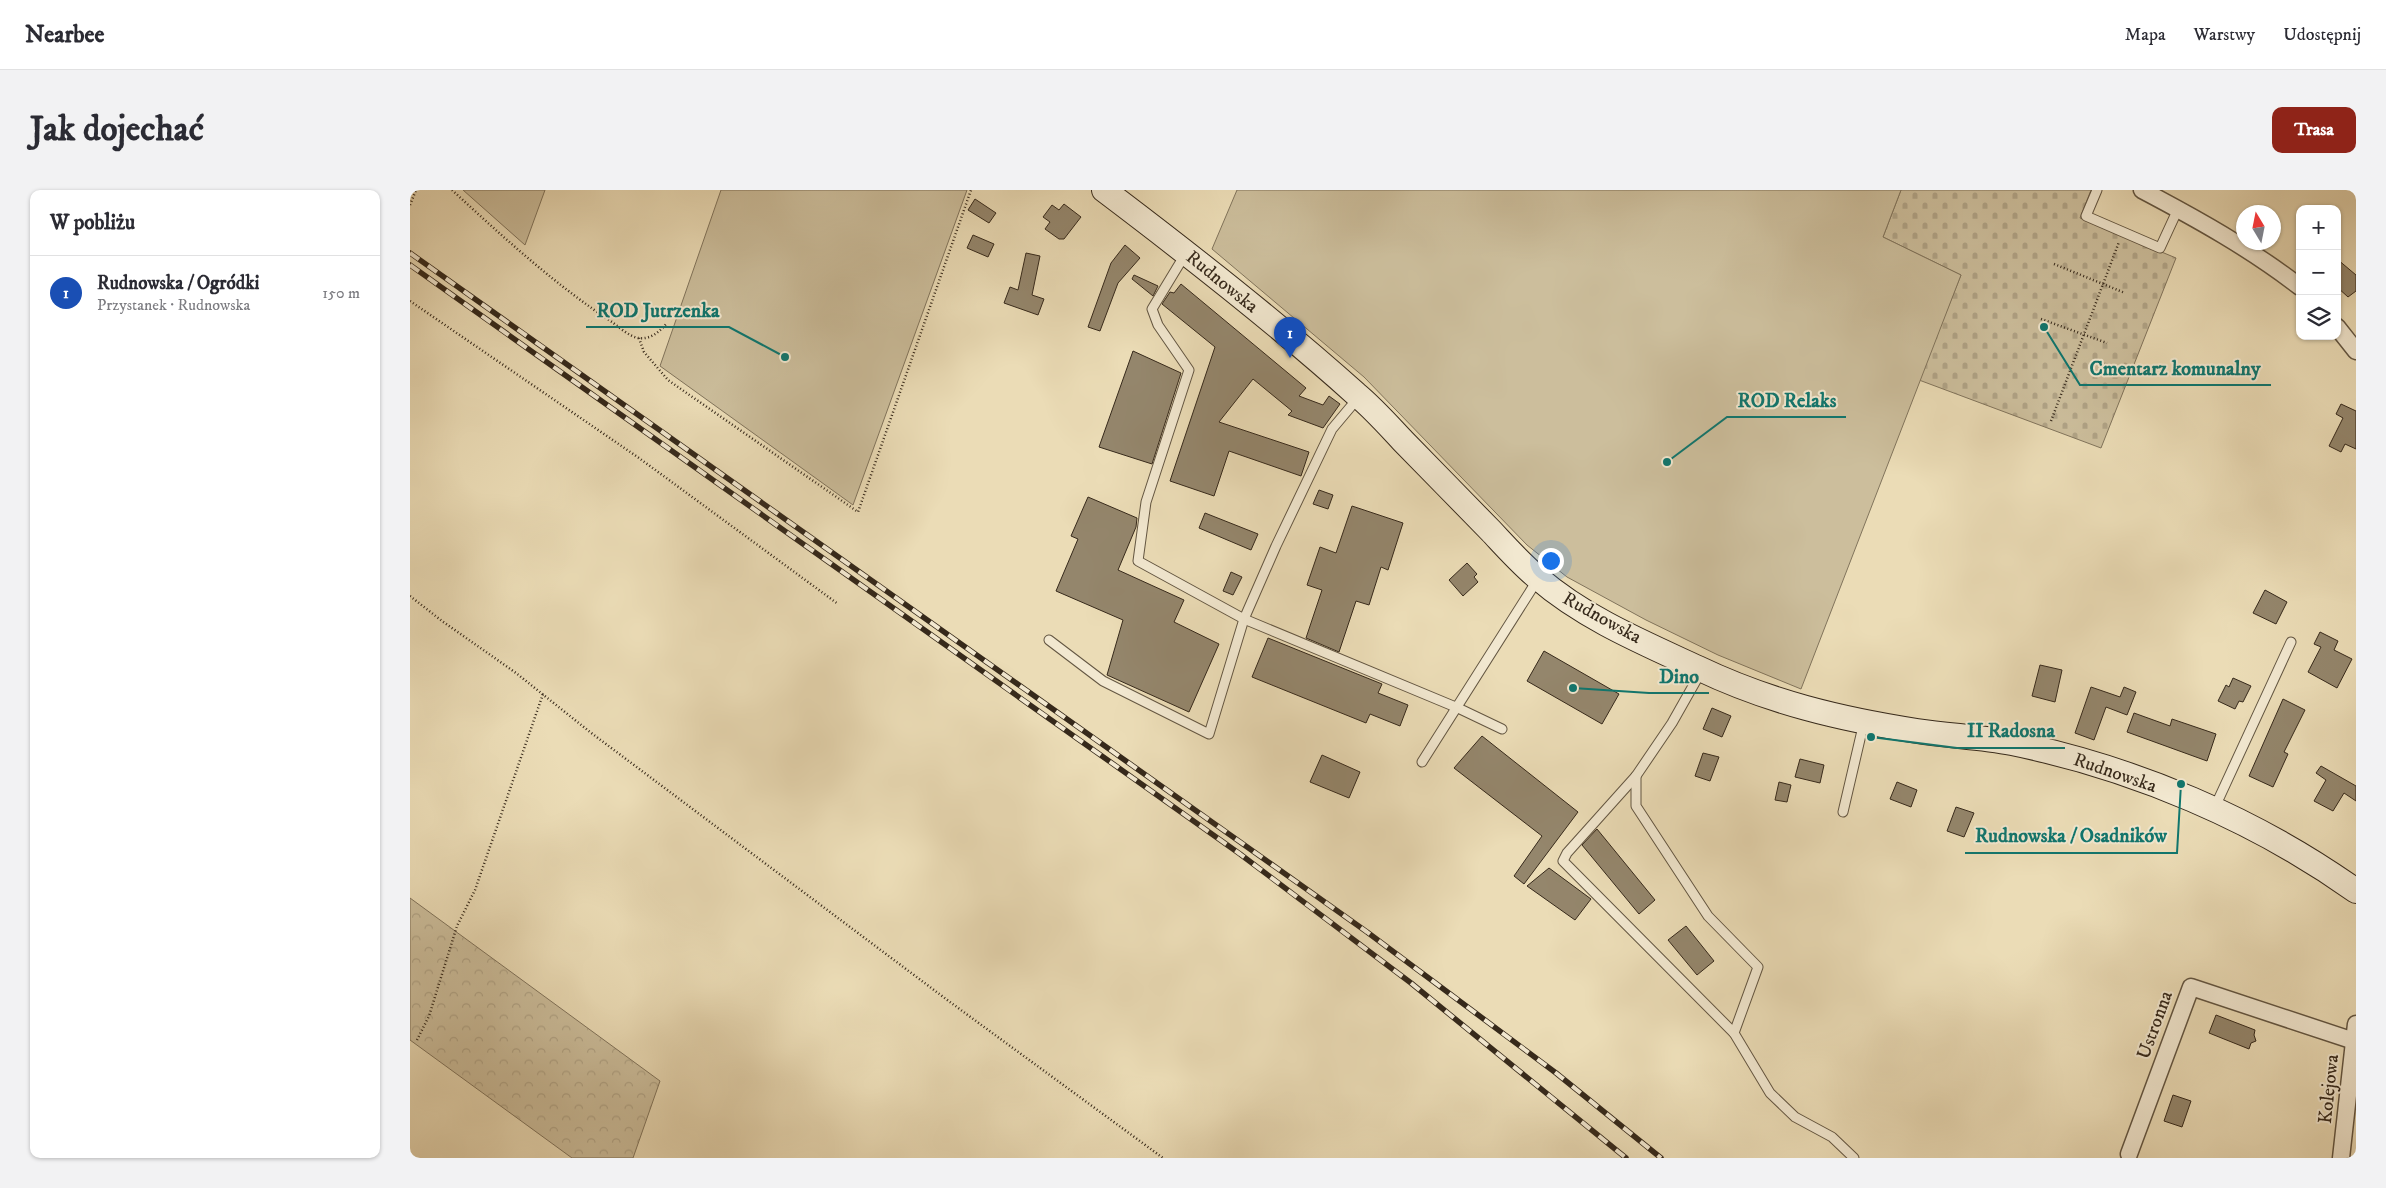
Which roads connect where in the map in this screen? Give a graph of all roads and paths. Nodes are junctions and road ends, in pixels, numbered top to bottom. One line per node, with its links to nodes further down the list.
1 (416, 190): 7 (path)
2 (452, 190): 20 (path)
3 (971, 190): 20 (path)
4 (1104, 190): 10 (main road, Rudnowska)
5 (2098, 190): 9 (lane)
6 (2142, 190): 8 (street)
7 (410, 205)
8 (2178, 209): 9 (lane); 13 (street)
9 (2123, 232): 12 (path)
10 (1186, 252): 23 (main road, Rudnowska); 28 (lane)
11 (2054, 264): 12 (path)
12 (2103, 284): 14 (path); 19 (path)
13 (2296, 284)
14 (2125, 293)
15 (410, 302): 27 (path)
16 (2042, 319): 19 (path)
17 (668, 323): 20 (path)
18 (2341, 332): 22 (street)
19 (2084, 335): 21 (path); 24 (path)
20 (639, 338)
21 (2107, 343)
22 (2356, 351)
23 (1360, 396): 25 (main road, Rudnowska); 28 (lane)
24 (2051, 421)
25 (1538, 579): 31 (main road, Rudnowska); 33 (lane)
26 (410, 596): 32 (path)
27 (838, 604)
28 (1244, 619): 29 (lane); 33 (lane)
29 (1049, 640)
30 (2291, 642): 38 (lane)
31 (1702, 670): 34 (main road, Rudnowska); 37 (lane)
32 (543, 694): 43 (path); 46 (path)
33 (1458, 708): 35 (lane); 36 (lane)
34 (1865, 721): 38 (main road, Rudnowska); 39 (lane)
35 (1502, 730)
36 (1422, 762)
37 (1636, 776): 42 (lane); 42 (lane)
38 (2214, 809): 40 (main road, Rudnowska)
39 (1843, 812)
40 (2356, 891)
41 (2356, 1024): 44 (street, Kolejowa)
42 (1734, 1033): 47 (lane)
43 (417, 1040)
44 (2354, 1041): 45 (street, Ustronna); 48 (street, Kolejowa)
45 (2129, 1154)
46 (1163, 1158)
47 (1854, 1158)
48 (2342, 1158)

